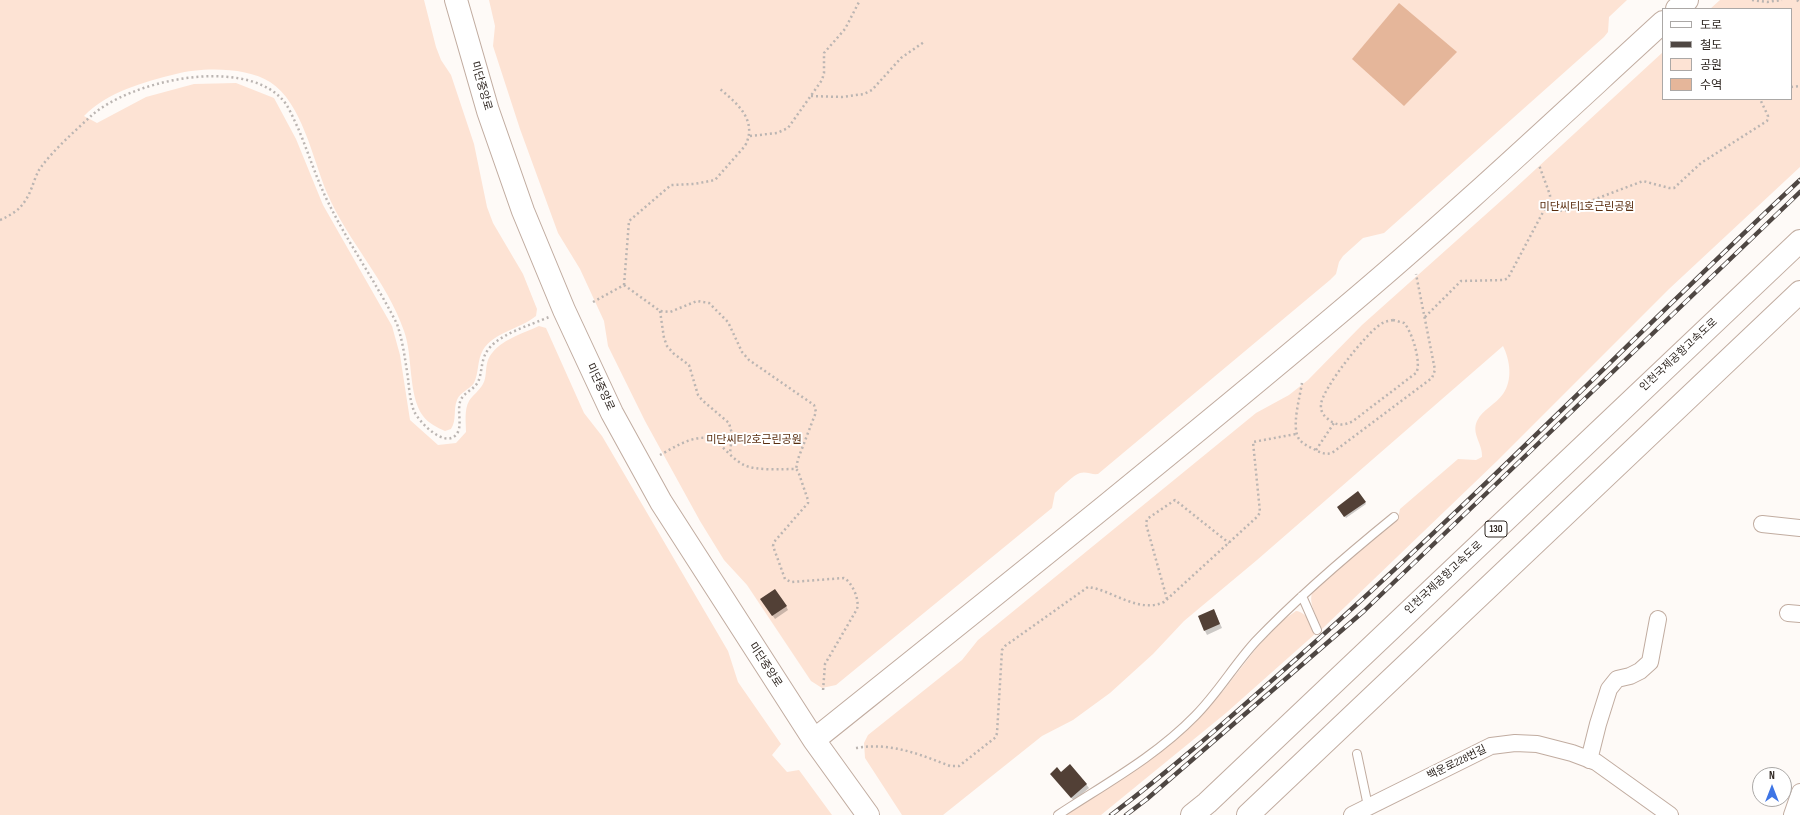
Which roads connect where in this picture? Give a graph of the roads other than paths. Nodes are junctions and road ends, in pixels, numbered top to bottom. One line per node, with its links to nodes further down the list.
1 (456, 0): 13 (main road, 미단중앙로)
2 (1687, 0): 3 (main road)
3 (1678, 8)
4 (1662, 23): 13 (main road)
5 (1800, 241): 20 (main road, 인천국제공항고속도로 / 130)
6 (1800, 292): 21 (main road)
7 (1394, 517): 10 (lane)
8 (1762, 524): 9 (street)
9 (1800, 528)
10 (1302, 596): 12 (lane); 19 (lane)
11 (1658, 619): 15 (street)
12 (1317, 630)
13 (814, 740): 18 (main road, 미단중앙로)
14 (1357, 754): 17 (lane)
15 (1590, 760): 17 (street, 백운로228번길); 23 (street, 백운로228번길)
16 (1800, 792): 24 (street)
17 (1368, 806): 22 (street, 백운로228번길)
18 (868, 815)
19 (1058, 815)
20 (1192, 815)
21 (1248, 815)
22 (1352, 815)
23 (1670, 815)
24 (1792, 815)

